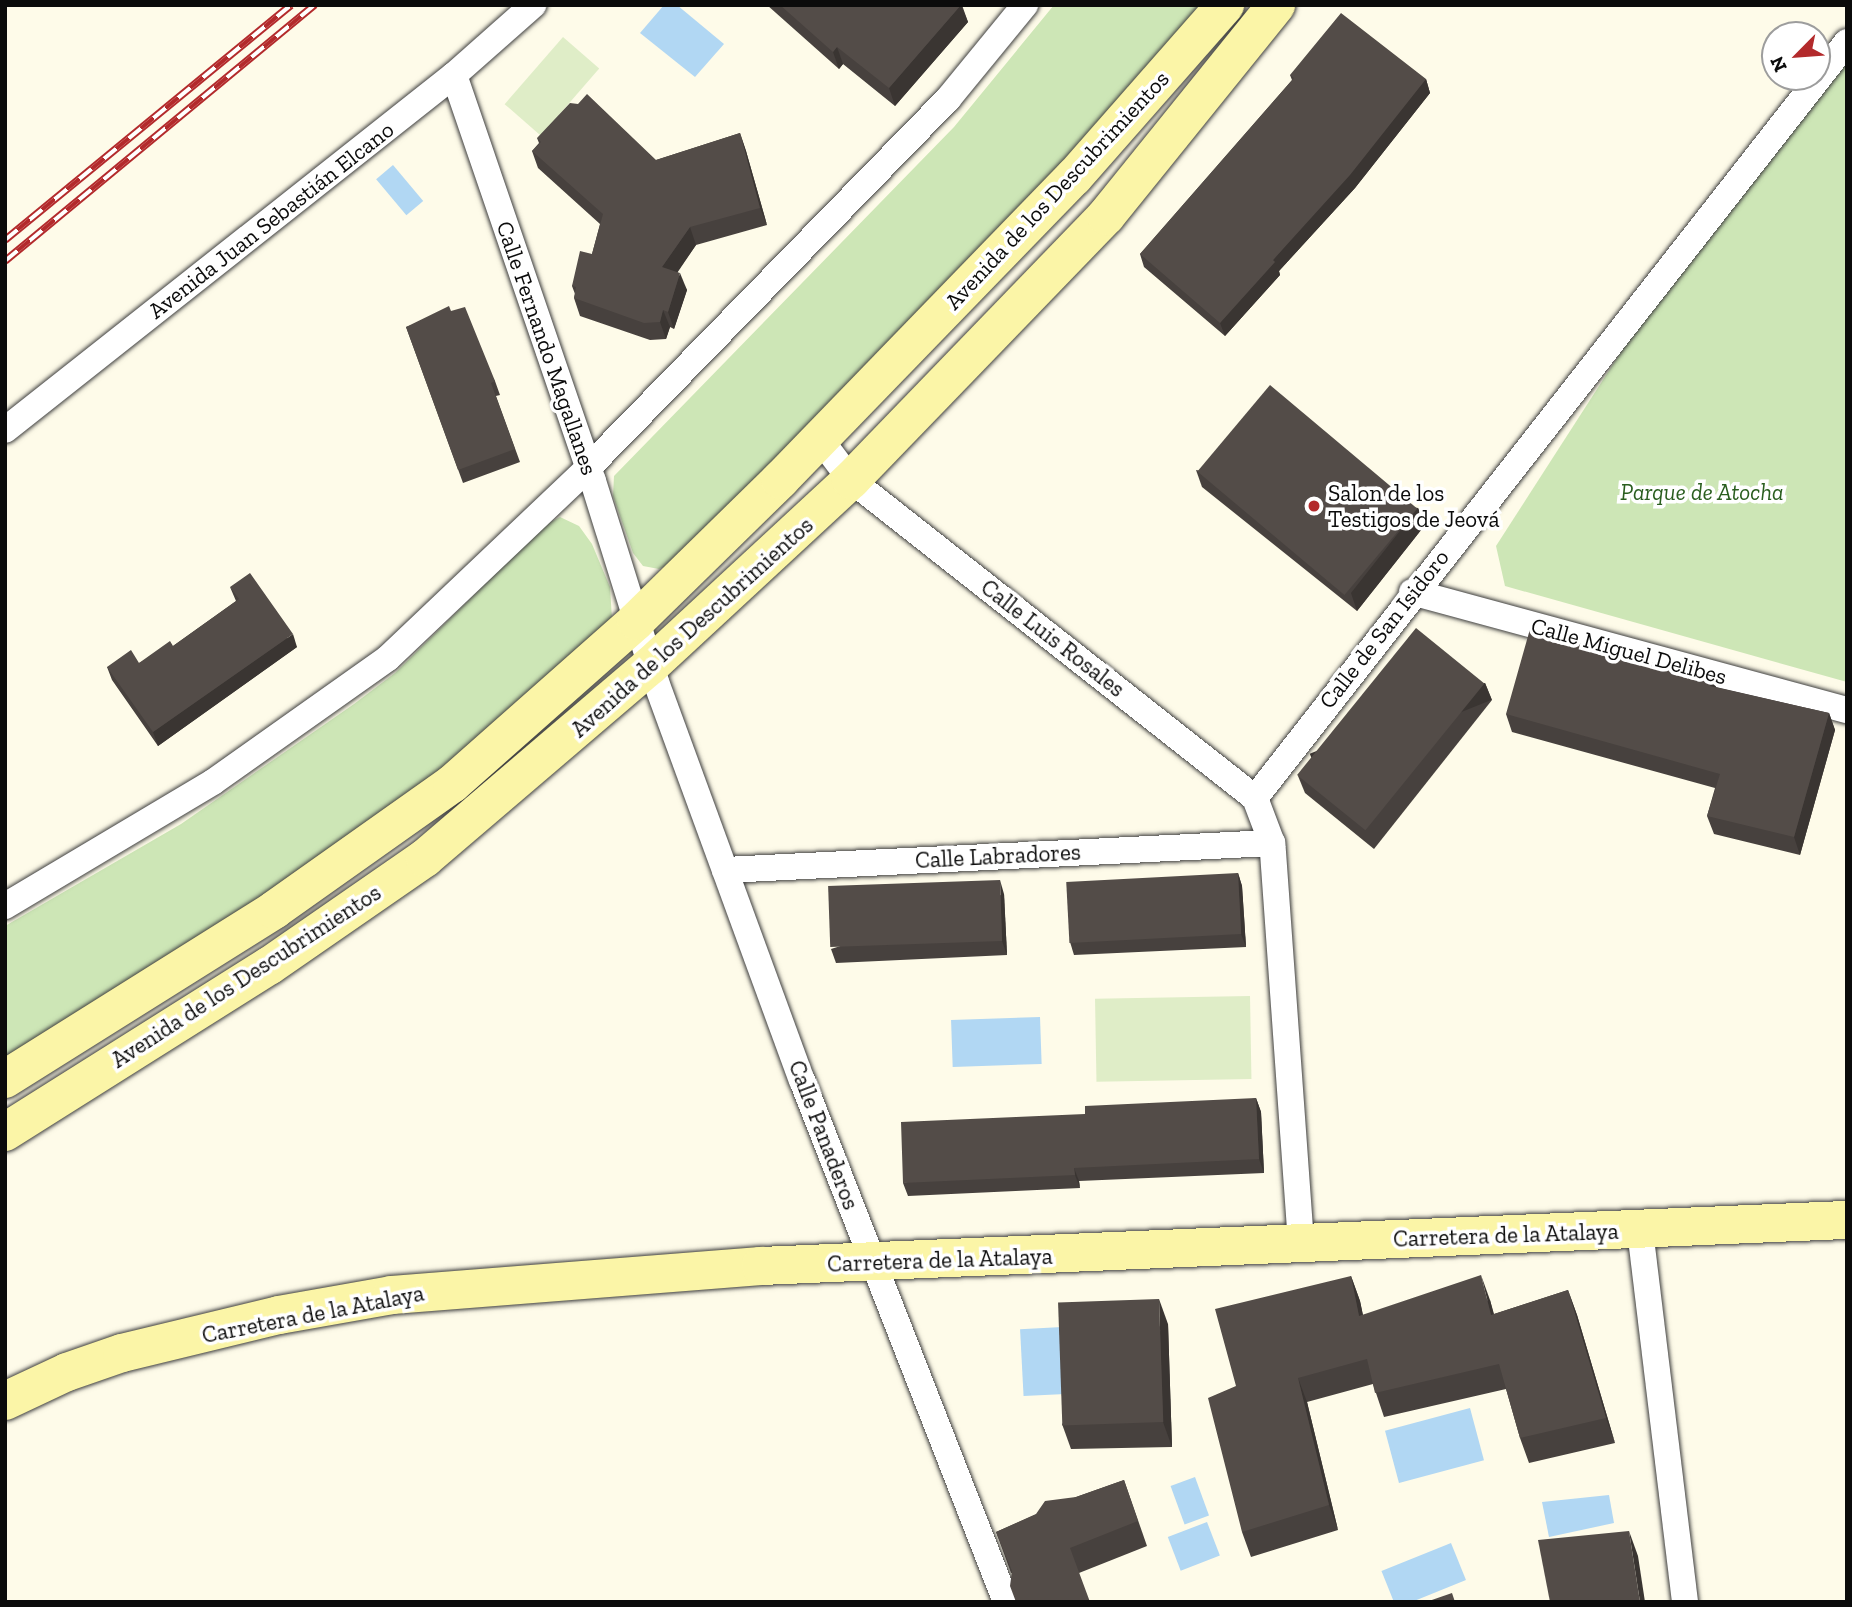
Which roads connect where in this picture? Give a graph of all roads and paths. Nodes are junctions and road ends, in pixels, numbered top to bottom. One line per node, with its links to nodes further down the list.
1 (533, 5): 6 (street, Avenida Juan Sebastián Elcano)
2 (1025, 5): 9 (street)
3 (1225, 5): 8 (street, Avenida de los Descubrimientos)
4 (1276, 5): 10 (street, Avenida de los Descubrimientos)
5 (1847, 42): 11 (street, Calle de San Isidoro)
6 (454, 75): 7 (street, Avenida Juan Sebastián Elcano); 9 (street, Calle Fernando Magallanes)
7 (5, 430)
8 (820, 439): 10 (street, Calle Luis Rosales); 12 (street, Avenida de los Descubrimientos)
9 (588, 468): 12 (street, Calle Fernando Magallanes); 18 (street)
10 (851, 480): 13 (street, Avenida de los Descubrimientos); 15 (street, Calle Luis Rosales)
11 (1412, 592): 14 (street, Calle Miguel Delibes); 15 (street, Calle de San Isidoro)
12 (636, 621): 13 (street, Calle Fernando Magallanes); 19 (street, Avenida de los Descubrimientos)
13 (650, 666): 17 (street, Calle Panaderos); 20 (street, Avenida de los Descubrimientos)
14 (1847, 710)
15 (1255, 798): 16 (street)
16 (1272, 843): 17 (street, Calle Labradores); 23 (street)
17 (725, 870): 24 (street, Calle Panaderos)
18 (5, 906)
19 (5, 1079)
20 (5, 1132)
21 (1847, 1220): 22 (street, Carretera de la Atalaya)
22 (1640, 1230): 23 (street, Carretera de la Atalaya); 29 (street)
23 (1301, 1243): 24 (street, Carretera de la Atalaya)
24 (874, 1263): 25 (street, Carretera de la Atalaya); 28 (street, Calle Panaderos)
25 (44, 1381): 26 (street, Carretera de la Atalaya); 27 (street, Carretera de la Atalaya)
26 (5, 1385)
27 (5, 1401)
28 (1006, 1602)
29 (1685, 1602)

